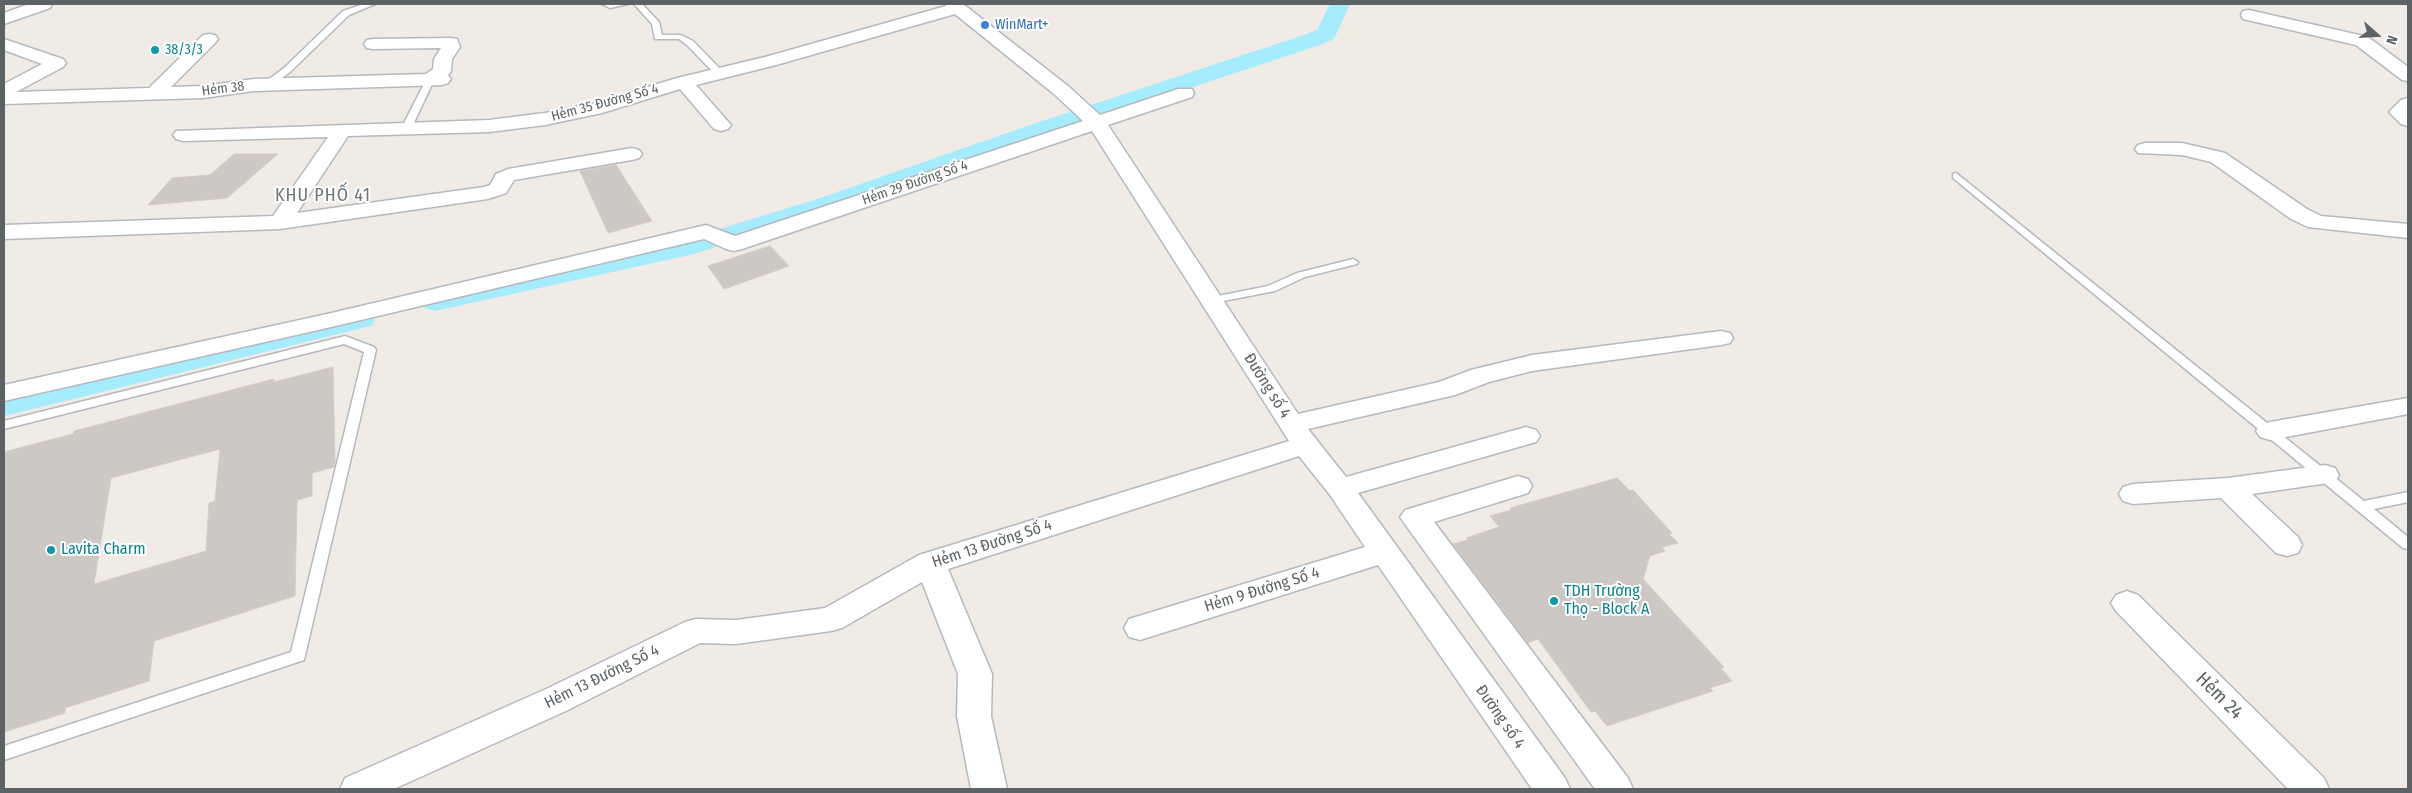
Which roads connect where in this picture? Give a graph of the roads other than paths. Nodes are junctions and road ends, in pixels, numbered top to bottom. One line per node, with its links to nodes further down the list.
1 (44, 4): 8 (street)
2 (371, 4): 16 (lane)
3 (606, 4): 4 (lane)
4 (624, 4)
5 (638, 4): 12 (lane)
6 (955, 6): 12 (street, Hẻm 35 Đường Số 4); 22 (street, Đường số 4)
7 (2249, 15): 13 (street)
8 (4, 19)
9 (209, 39): 18 (street)
10 (4, 44): 19 (street, Hẻm 38)
11 (373, 44): 14 (street)
12 (719, 73): 15 (street, Hẻm 35 Đường Số 4)
13 (2408, 76)
14 (436, 79): 16 (street, Hẻm 38); 24 (lane)
15 (684, 82): 23 (street); 24 (street, Hẻm 35 Đường Số 4)
16 (267, 85): 18 (street, Hẻm 38)
17 (1185, 92): 22 (street, Hẻm 29 Đường Số 4)
18 (154, 94): 19 (street, Hẻm 38)
19 (4, 97)
20 (2408, 104): 21 (street)
21 (2408, 120)
22 (1096, 122): 34 (street, Hẻm 29 Đường Số 4); 36 (street, Đường số 4)
23 (721, 125)
24 (406, 129): 25 (street, Hẻm 35 Đường Số 4)
25 (342, 131): 26 (street, Hẻm 35 Đường Số 4); 30 (street)
26 (183, 135)
27 (2145, 149): 31 (street)
28 (632, 154): 30 (street)
29 (1956, 176): 41 (lane)
30 (280, 222): 32 (street)
31 (2408, 231)
32 (4, 232)
33 (706, 232): 34 (street); 38 (street)
34 (734, 244)
35 (1353, 262): 36 (lane)
36 (1213, 300): 42 (street, Đường số 4)
37 (1721, 338): 42 (street, Hẻm 13 Đường Số 4)
38 (4, 393)
39 (2408, 406): 41 (street)
40 (4, 424): 57 (lane)
41 (2270, 431): 44 (lane)
42 (1298, 434): 46 (street, Đường số 4); 54 (street, Hẻm 13 Đường Số 4)
43 (1526, 436): 46 (street)
44 (2325, 475): 47 (street); 50 (lane)
45 (1518, 486): 61 (street)
46 (1340, 488): 53 (street, Đường số 4)
47 (2228, 488): 48 (street); 52 (street)
48 (2133, 494)
49 (2408, 498): 50 (lane)
50 (2362, 506): 51 (lane)
51 (2408, 544)
52 (2287, 545)
53 (1384, 552): 56 (street, Hẻm 9 Đường Số 4); 60 (street, Đường số 4)
54 (930, 563): 58 (street, Hẻm 13 Đường Số 4); 59 (street)
55 (2127, 603): 62 (street, Hẻm 24)
56 (1140, 628)
57 (4, 753)
58 (358, 789)
59 (989, 789)
60 (1552, 789)
61 (1615, 789)
62 (2311, 789)

